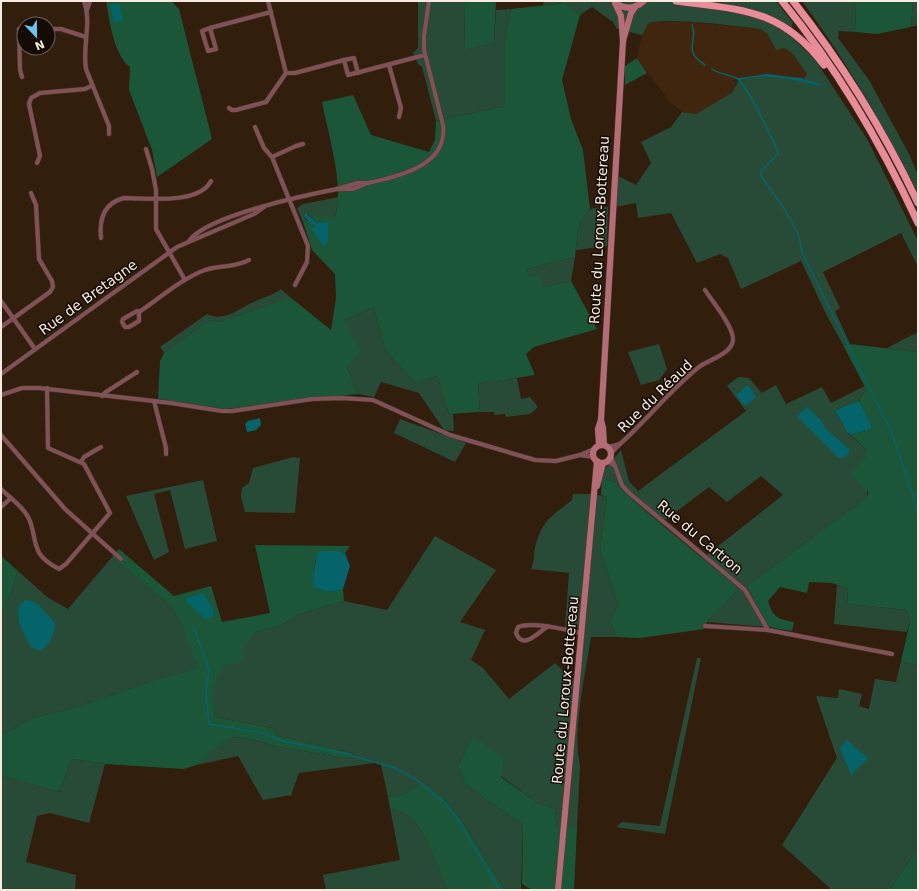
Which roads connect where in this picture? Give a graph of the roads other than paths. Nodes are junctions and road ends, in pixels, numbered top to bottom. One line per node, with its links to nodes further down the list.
1 (84, 1): 11 (street)
2 (90, 1): 11 (street)
3 (268, 1): 12 (street)
4 (429, 1): 17 (street, Rue de Bretagne)
5 (644, 1): 10 (main road)
6 (676, 1): 25 (highway)
7 (782, 1): 25 (highway)
8 (793, 1): 38 (highway)
9 (614, 2): 10 (main road); 16 (main road, Route du Loroux-Bottereau)
10 (636, 6): 16 (main road, Route du Loroux-Bottereau)
11 (87, 11): 15 (street)
12 (271, 12): 13 (street); 21 (street)
13 (210, 28): 13 (street)
14 (56, 29): 15 (street)
15 (86, 36): 24 (street)
16 (623, 41): 60 (main road, Route du Loroux-Bottereau)
17 (425, 55): 20 (street); 37 (street, Rue de Bretagne)
18 (20, 56): 23 (street)
19 (344, 60): 21 (street); 22 (street); 22 (street)
20 (389, 65): 22 (street); 27 (street)
21 (286, 72): 26 (street)
22 (358, 73)
23 (22, 77)
24 (91, 86): 29 (street); 33 (street)
25 (852, 100): 39 (highway)
26 (229, 108)
27 (399, 117)
28 (255, 127): 32 (street)
29 (109, 134)
30 (303, 144): 32 (street)
31 (146, 149): 36 (street)
32 (272, 157): 37 (street)
33 (37, 163)
34 (211, 181): 36 (street)
35 (31, 193): 48 (street)
36 (156, 199): 40 (street); 41 (street)
37 (289, 200): 41 (street, Rue de Bretagne); 44 (street)
38 (918, 203)
39 (918, 223)
40 (101, 238)
41 (169, 252): 43 (street); 50 (street, Rue de Bretagne)
42 (249, 260): 43 (street)
43 (185, 280): 47 (street)
44 (295, 284)
45 (705, 290): 60 (street, Rue du Réaud)
46 (1, 301): 48 (street)
47 (140, 312): 47 (street)
48 (14, 318): 49 (street); 50 (street)
49 (1, 327)
50 (35, 349): 52 (street, Rue de Bretagne)
51 (137, 372): 55 (street)
52 (1, 374)
53 (46, 388): 54 (street); 55 (street); 62 (street)
54 (1, 395)
55 (102, 396): 56 (street)
56 (154, 401): 59 (street); 61 (street)
57 (1, 435): 66 (street)
58 (101, 447): 62 (street)
59 (166, 454)
60 (603, 454): 61 (street); 61 (street); 70 (street, Rue du Cartron); 71 (main road, Route du Loroux-Bottereau)
61 (580, 455)
62 (81, 462): 66 (street)
63 (1, 488): 64 (street)
64 (10, 498): 65 (street); 66 (street)
65 (1, 507)
66 (92, 533): 67 (street)
67 (120, 559)
68 (705, 626): 70 (street)
69 (547, 627): 69 (street); 71 (street)
70 (768, 630): 72 (street)
71 (582, 633): 73 (main road, Route du Loroux-Bottereau)
72 (892, 654)
73 (558, 890)

